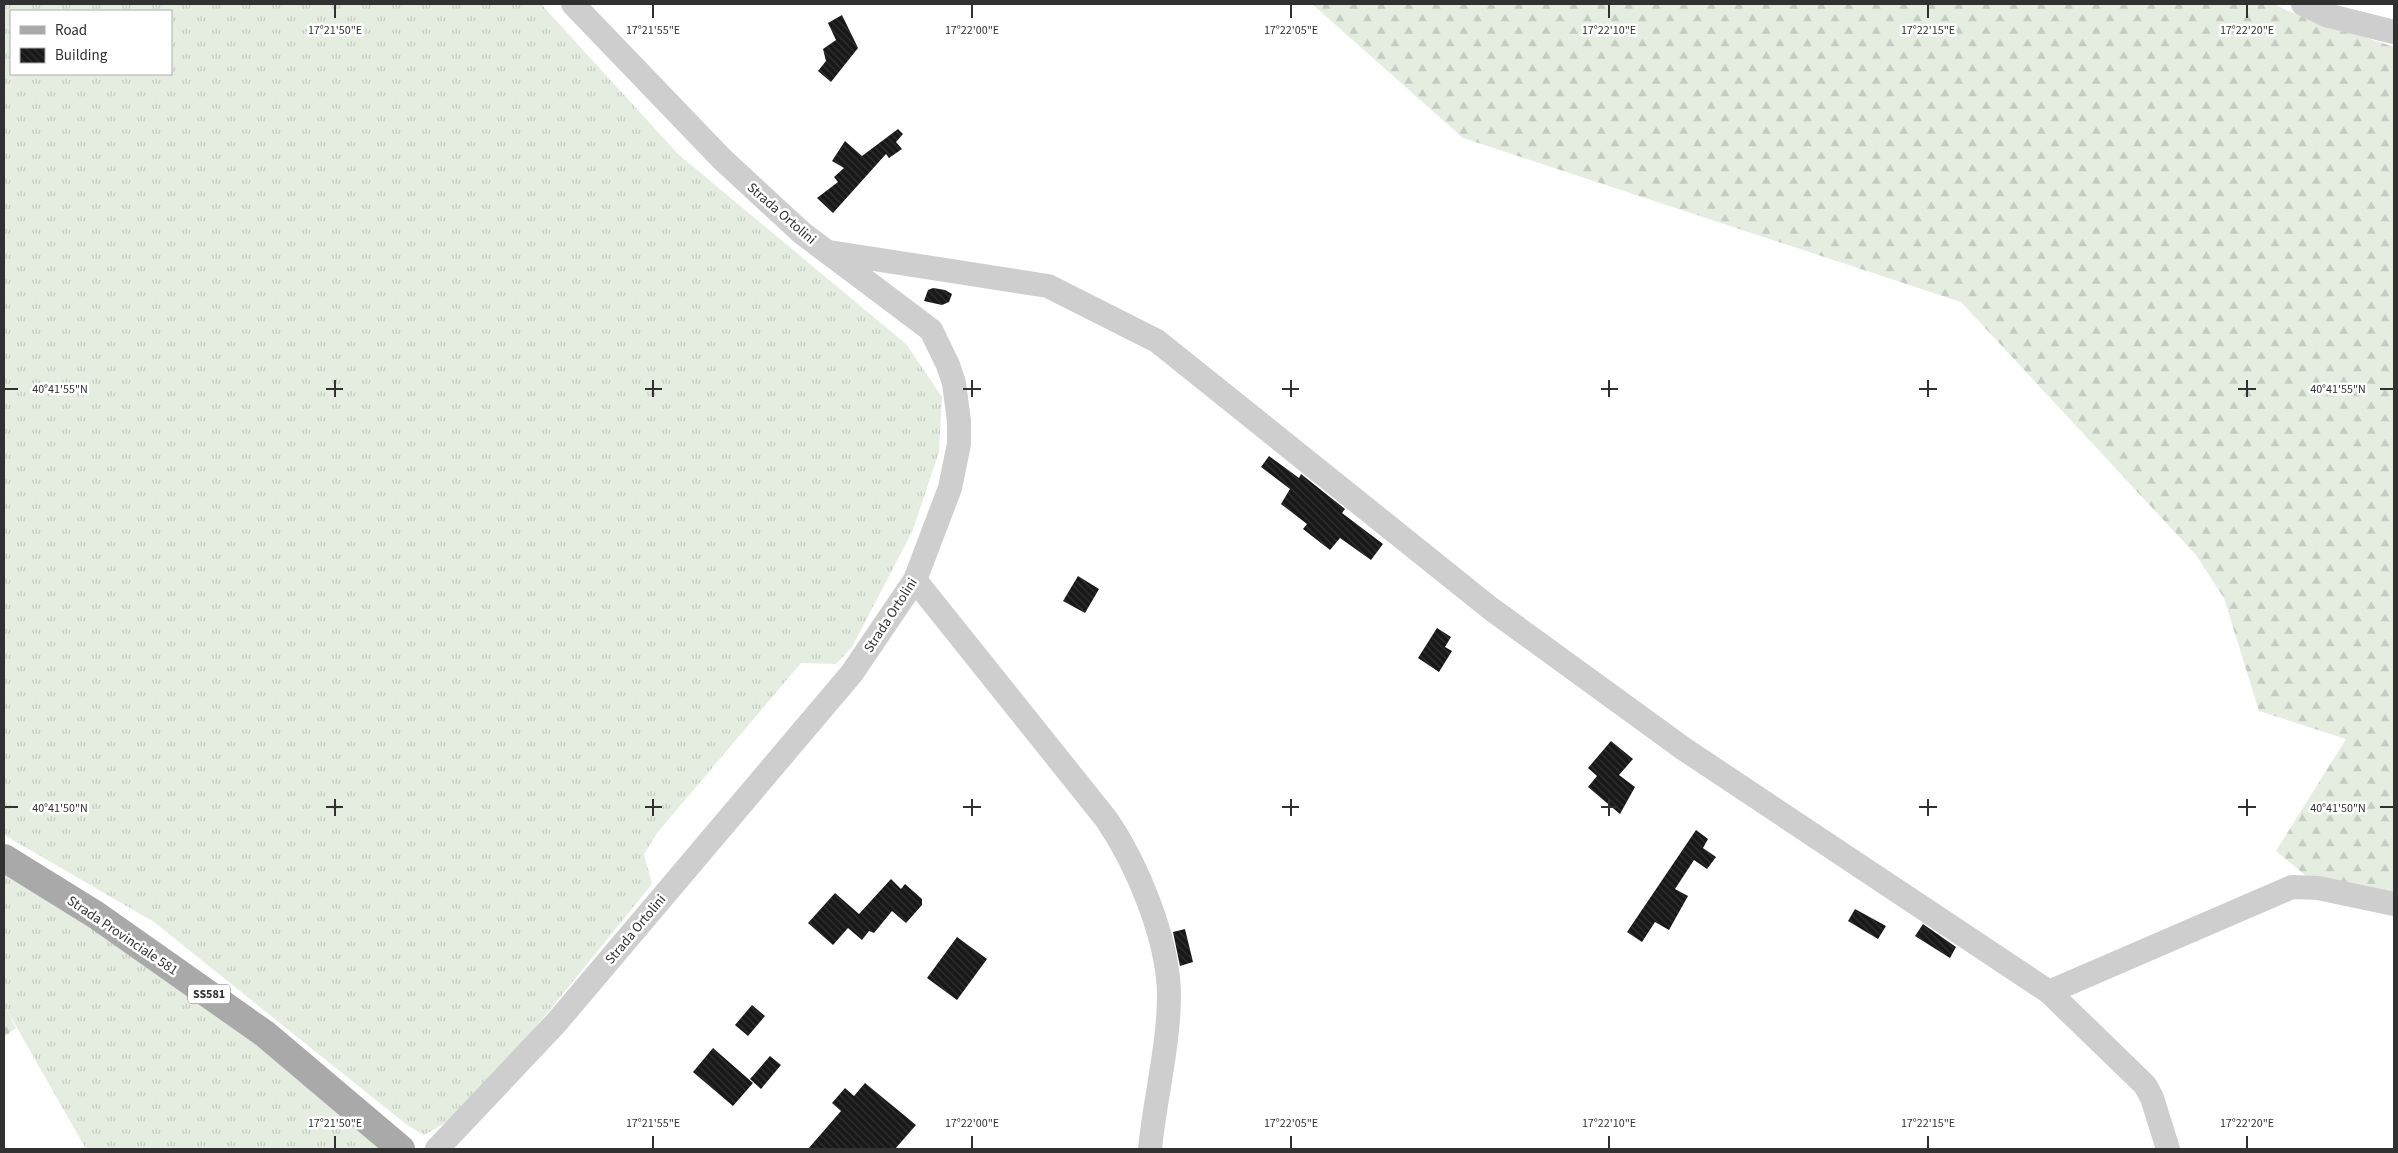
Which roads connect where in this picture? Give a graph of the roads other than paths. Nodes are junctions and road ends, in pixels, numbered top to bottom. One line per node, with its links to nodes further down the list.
1 (572, 4): 4 (street, Strada Ortolini)
2 (2303, 4): 3 (street)
3 (2394, 32)
4 (829, 252): 5 (street, Strada Ortolini); 8 (street)
5 (915, 580): 10 (street, Strada Ortolini); 11 (street)
6 (4, 858): 9 (main road, Strada Provinciale 581 / SS581)
7 (2394, 904): 8 (street)
8 (2050, 992): 12 (street)
9 (401, 1149)
10 (437, 1149)
11 (1150, 1149)
12 (2168, 1149)

